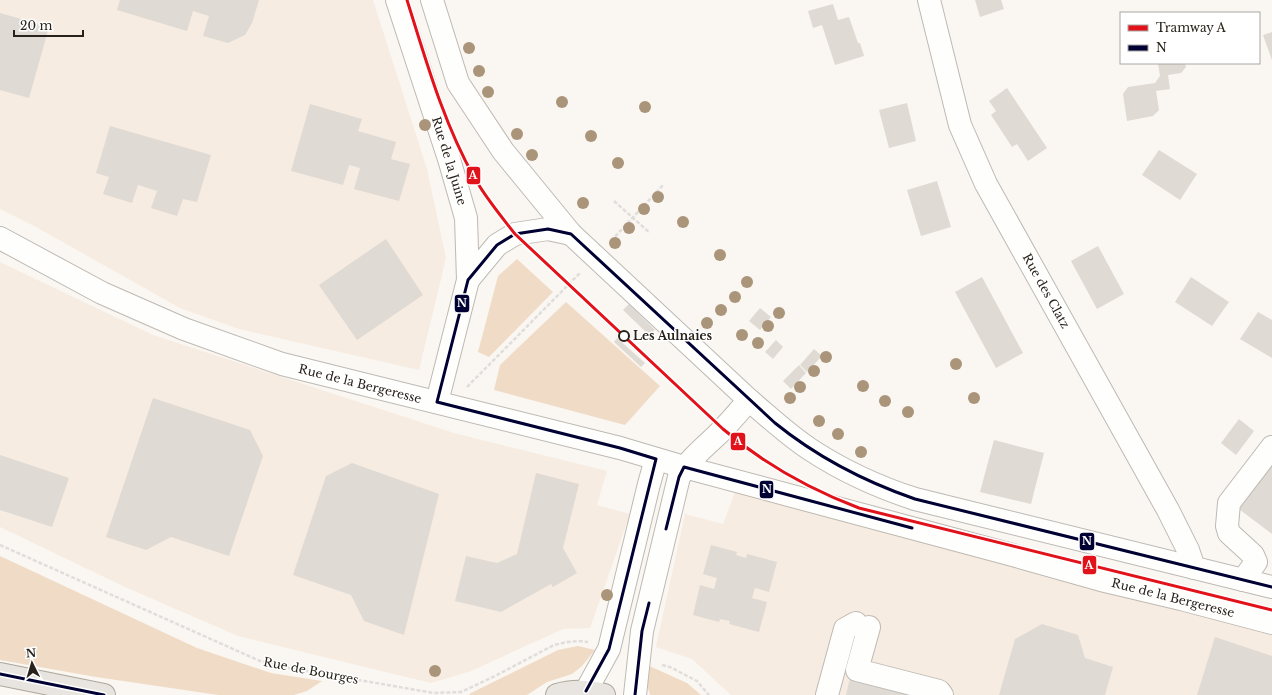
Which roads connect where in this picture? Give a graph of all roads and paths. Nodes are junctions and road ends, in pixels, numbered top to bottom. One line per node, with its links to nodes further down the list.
1 (397, 0): 12 (street, Rue de la Juine)
2 (432, 0): 8 (street, Rue de la Juine)
3 (929, 0): 19 (street, Rue des Clatz)
4 (664, 184): 6 (path)
5 (614, 201): 6 (path)
6 (632, 218): 7 (path); 10 (path)
7 (650, 233)
8 (571, 234): 12 (street, Rue de la Juine); 14 (street, Rue de la Juine)
9 (0, 238): 13 (street, Rue de la Bergeresse)
10 (608, 244)
11 (582, 271): 13 (path)
12 (468, 280): 13 (street, Rue de la Juine)
13 (439, 393): 16 (street, Rue de la Bergeresse)
14 (749, 400): 17 (street); 19 (street)
15 (1272, 447): 20 (street)
16 (656, 459): 17 (street, Rue de la Bergeresse); 23 (street)
17 (684, 468): 22 (street, Rue de la Bergeresse); 24 (street)
18 (0, 545): 26 (path, Rue de Bourges)
19 (1194, 568): 20 (street)
20 (1243, 580): 21 (street)
21 (1272, 587)
22 (1272, 623)
23 (609, 649): 26 (path, Rue de Bourges); 27 (street)
24 (638, 658): 30 (street); 31 (path)
25 (0, 674): 28 (main road)
26 (462, 693)
27 (595, 693): 29 (main road)
28 (104, 695)
29 (557, 695)
30 (635, 695)
31 (709, 695)
32 (828, 695): 33 (street)
33 (942, 695)

